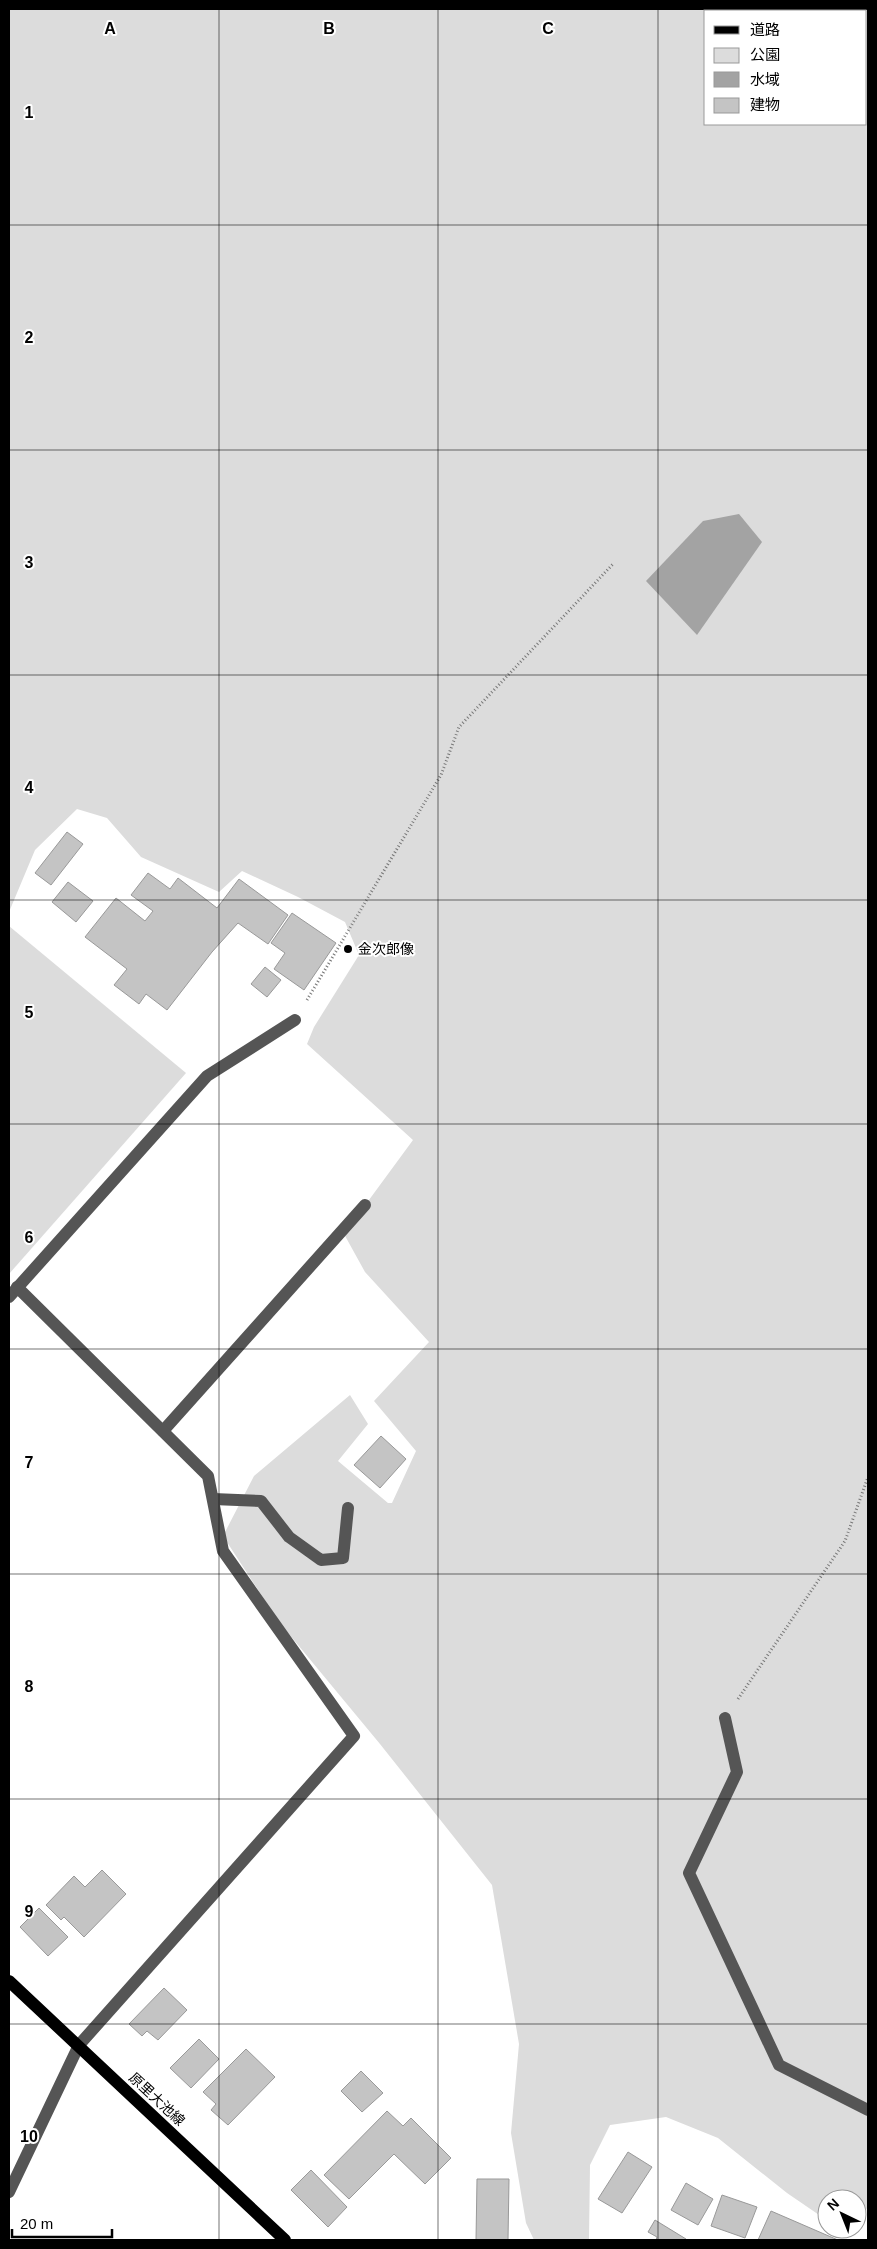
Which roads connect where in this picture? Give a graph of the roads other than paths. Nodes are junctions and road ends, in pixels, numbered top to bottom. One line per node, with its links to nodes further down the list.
1 (295, 1020): 3 (street)
2 (365, 1205): 4 (street)
3 (13, 1292): 4 (street)
4 (163, 1431): 5 (street)
5 (213, 1499): 6 (street); 9 (street)
6 (348, 1508)
7 (725, 1718): 10 (street)
8 (9, 1981): 9 (main road, 原里大池線)
9 (78, 2045): 11 (street); 12 (main road, 原里大池線)
10 (868, 2110)
11 (9, 2192)
12 (285, 2240)

